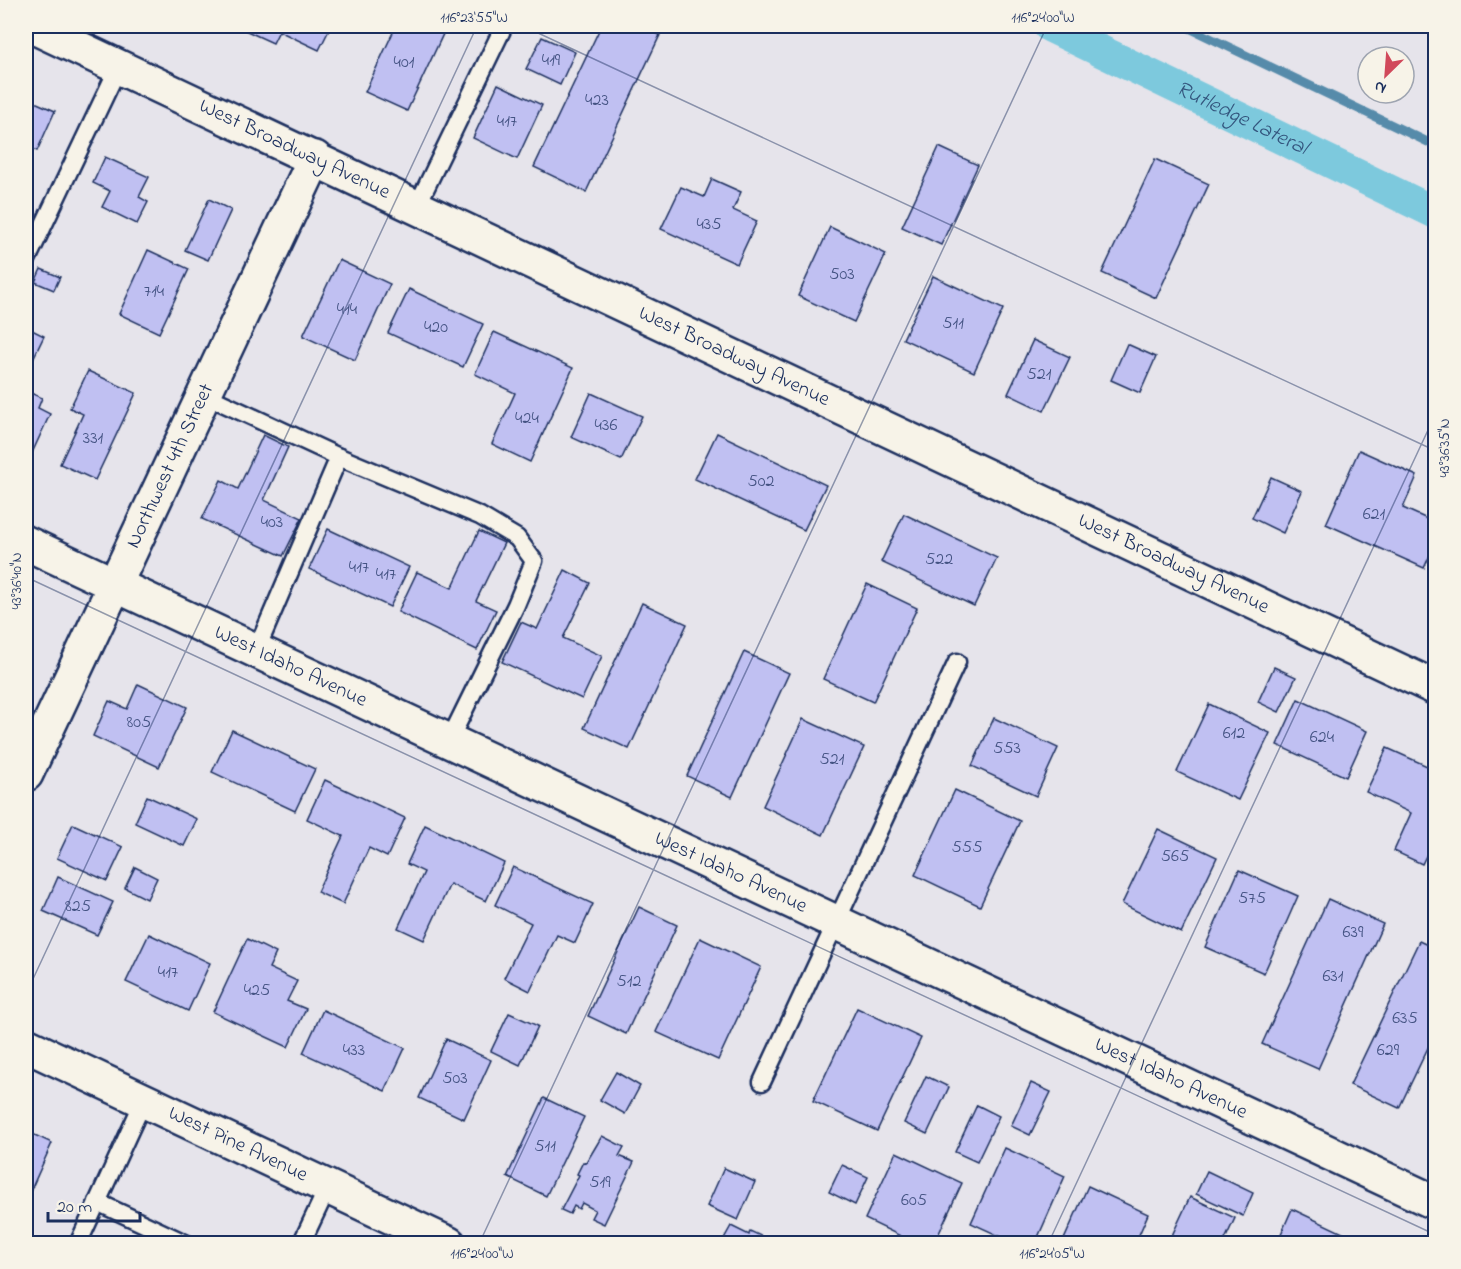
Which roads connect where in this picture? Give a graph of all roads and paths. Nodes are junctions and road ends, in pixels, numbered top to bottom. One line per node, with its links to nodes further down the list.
1 (32, 26): 3 (street, West Broadway Avenue)
2 (504, 26): 5 (lane)
3 (119, 66): 4 (street, West Broadway Avenue); 6 (lane)
4 (315, 158): 5 (street, West Broadway Avenue); 7 (street, Northwest 4th Street)
5 (417, 206): 13 (street, West Broadway Avenue)
6 (26, 262)
7 (203, 394): 8 (lane); 10 (street, Northwest 4th Street)
8 (339, 457): 11 (lane); 14 (lane)
9 (26, 543): 10 (street, West Idaho Avenue)
10 (114, 584): 11 (street, West Idaho Avenue); 15 (street, Northwest 4th Street)
11 (256, 651): 14 (street, West Idaho Avenue)
12 (957, 662): 16 (lane)
13 (1436, 688)
14 (449, 741): 16 (street, West Idaho Avenue)
15 (26, 774)
16 (838, 923): 18 (lane); 22 (street, West Idaho Avenue)
17 (26, 1045): 19 (street, West Pine Avenue)
18 (762, 1082)
19 (144, 1100): 20 (street, West Pine Avenue); 21 (lane)
20 (328, 1187): 25 (lane); 26 (street, West Pine Avenue)
21 (97, 1202): 23 (lane); 24 (lane)
22 (1436, 1203)
23 (78, 1244)
24 (187, 1244)
25 (301, 1244)
26 (449, 1244)

